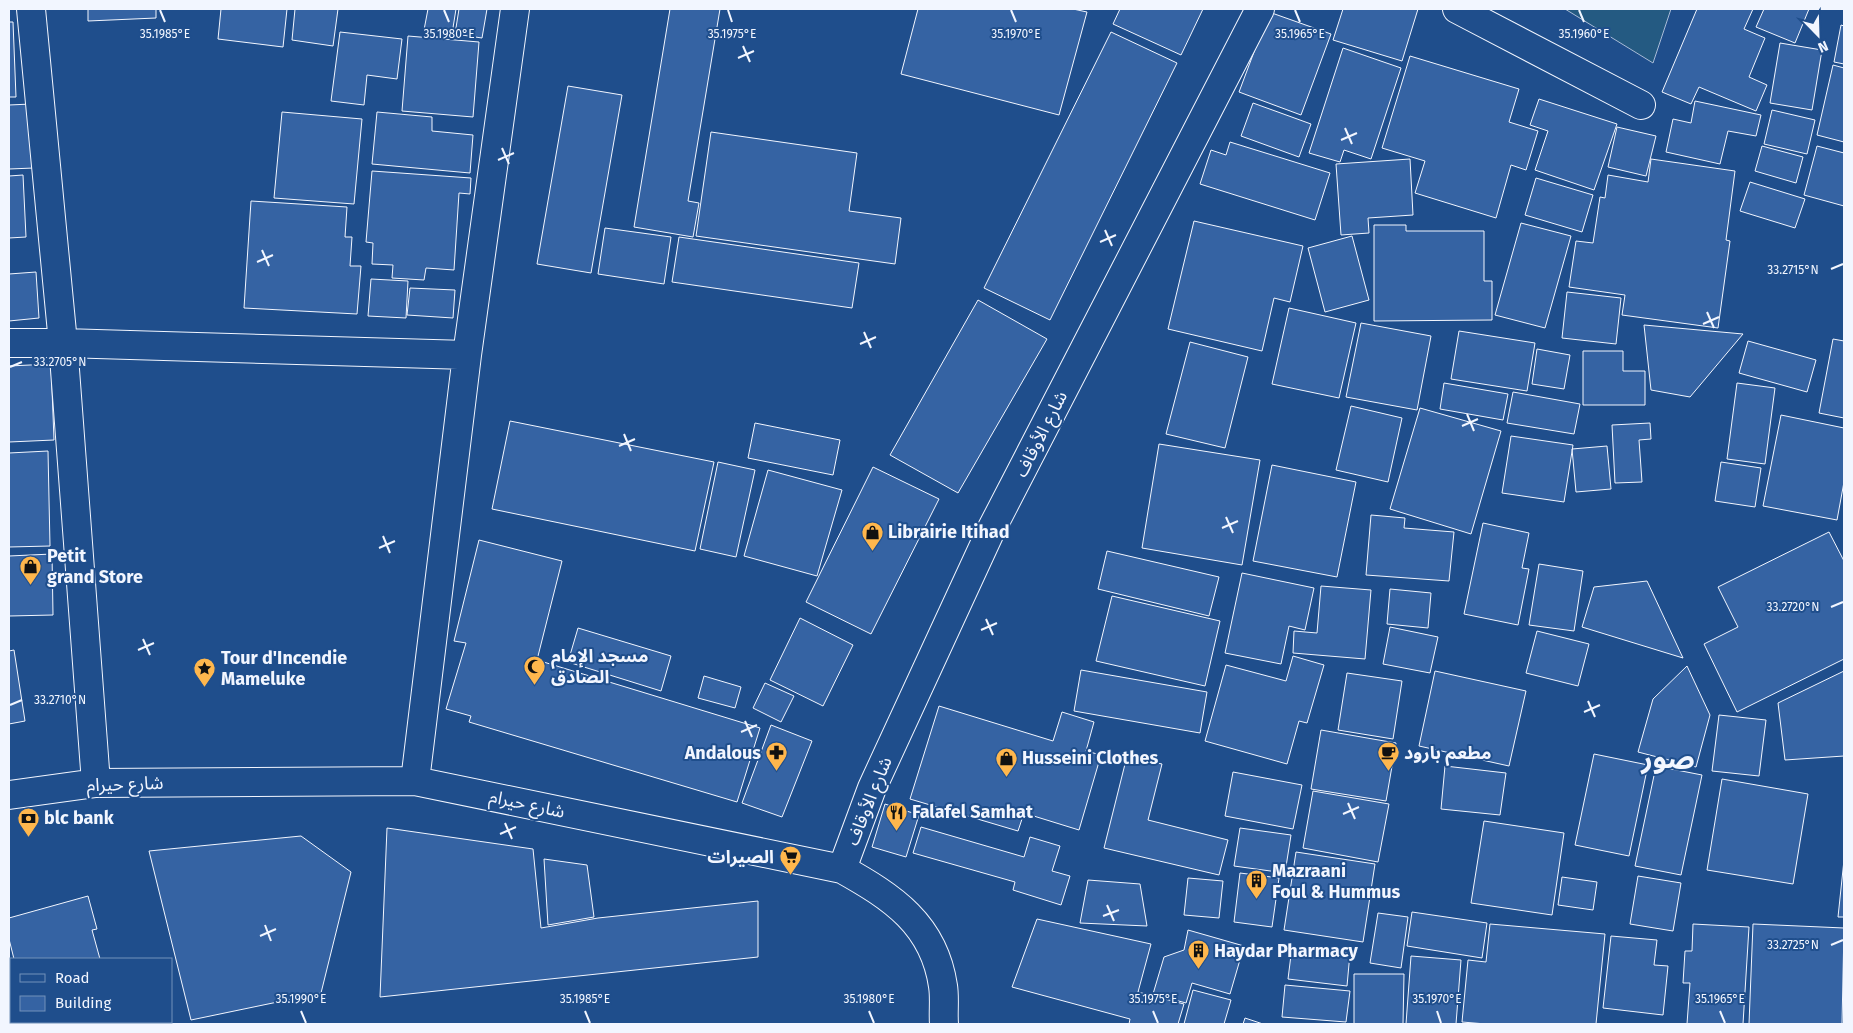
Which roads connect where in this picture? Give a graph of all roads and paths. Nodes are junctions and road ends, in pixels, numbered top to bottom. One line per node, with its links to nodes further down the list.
1 (30, 9): 7 (street)
2 (515, 9): 8 (street)
3 (1260, 9): 12 (street, شارع الأوقاف)
4 (1457, 9): 5 (street)
5 (1641, 105)
6 (9, 343): 7 (street)
7 (63, 343): 8 (street); 10 (street)
8 (467, 355): 9 (street)
9 (415, 781): 10 (street, شارع حيرام); 12 (street, شارع حيرام)
10 (96, 783): 11 (street, شارع حيرام)
11 (9, 795)
12 (842, 869): 13 (street, شارع حيرام)
13 (944, 1024)

